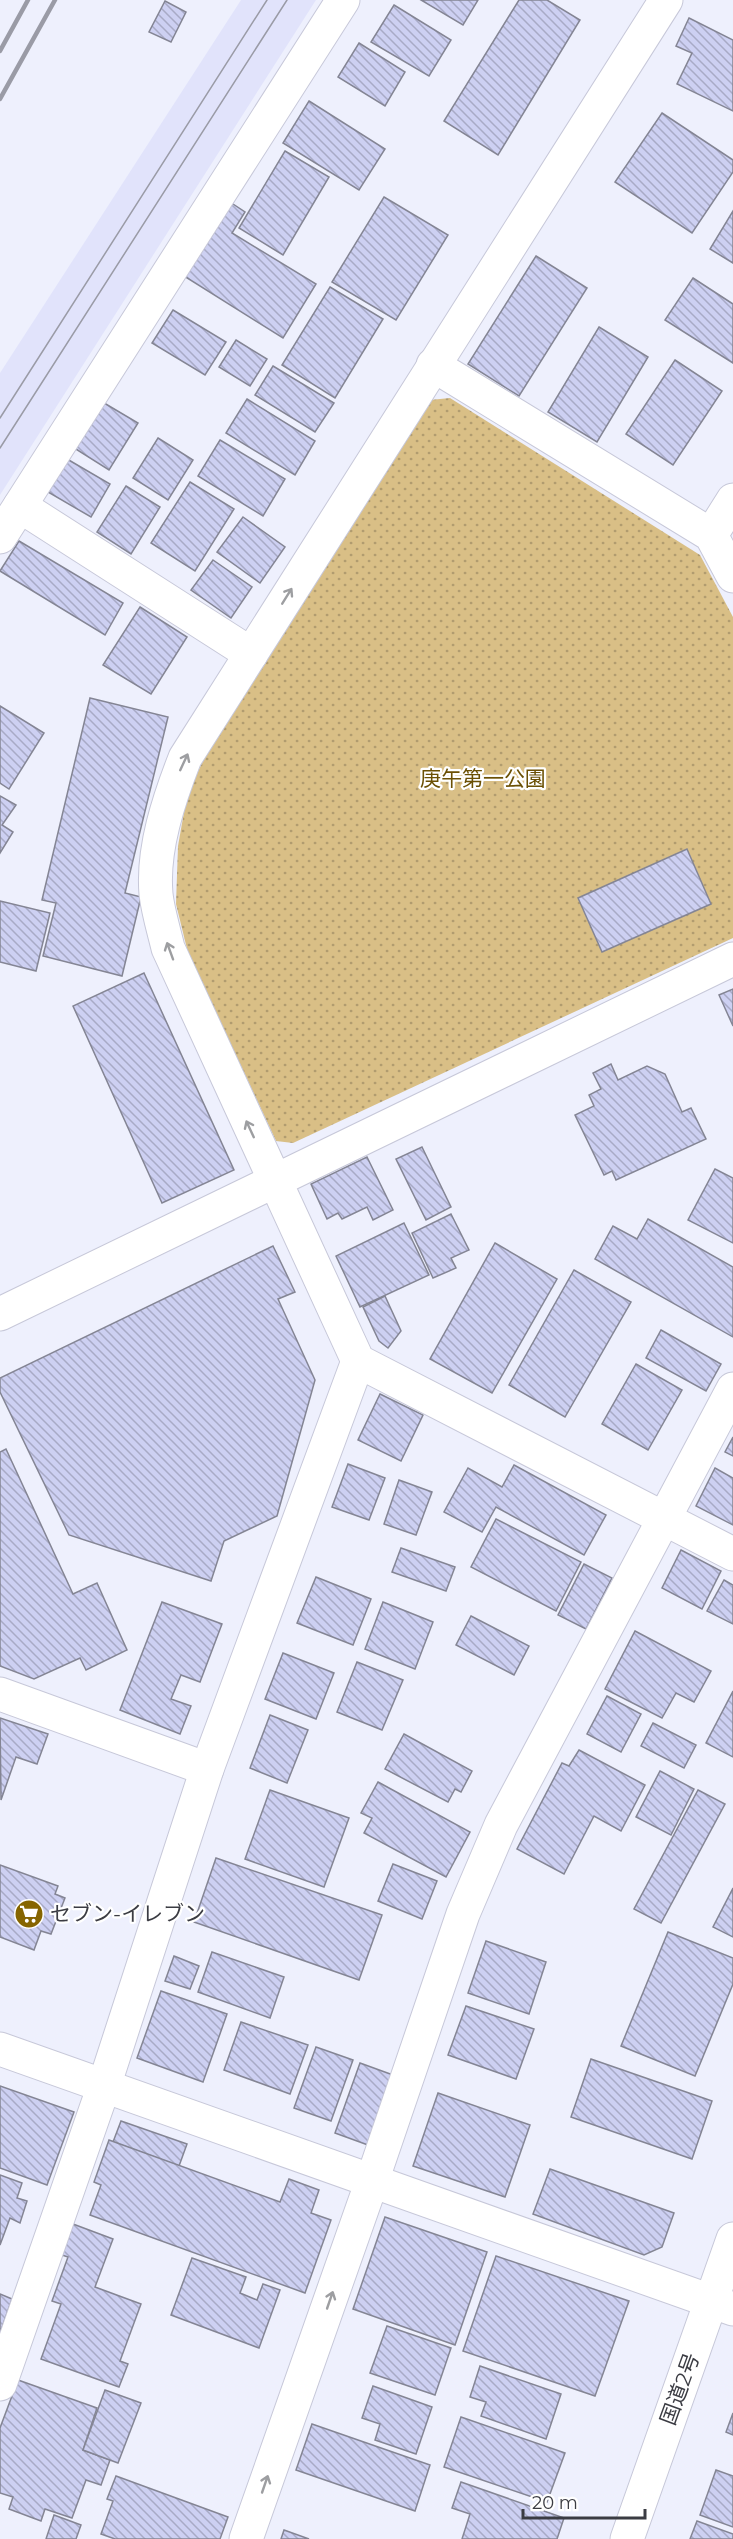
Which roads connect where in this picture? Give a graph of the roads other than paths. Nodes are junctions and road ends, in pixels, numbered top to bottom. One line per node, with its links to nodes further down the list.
1 (343, 0): 5 (main road)
2 (666, 0): 3 (main road)
3 (433, 365): 6 (main road); 9 (main road, one-way to 3)
4 (733, 500): 6 (main road)
5 (20, 506): 7 (main road); 9 (main road)
6 (711, 535): 8 (main road)
7 (0, 537)
8 (733, 576)
9 (251, 654): 11 (main road, one-way to 9)
10 (733, 959): 11 (main road)
11 (275, 1182): 12 (main road); 13 (main road)
12 (0, 1314)
13 (358, 1361): 15 (main road); 18 (main road)
14 (733, 1389): 15 (main road)
15 (666, 1518): 16 (main road); 21 (main road)
16 (733, 1554)
17 (0, 1694): 18 (main road)
18 (207, 1769): 20 (main road)
19 (0, 2049): 20 (main road)
20 (104, 2086): 21 (main road); 24 (main road)
21 (372, 2181): 23 (main road); 25 (main road, one-way to 21)
22 (733, 2239): 23 (main road, 国道2号)
23 (722, 2305): 26 (main road, 国道2号)
24 (0, 2384)
25 (246, 2539)
26 (627, 2539)

